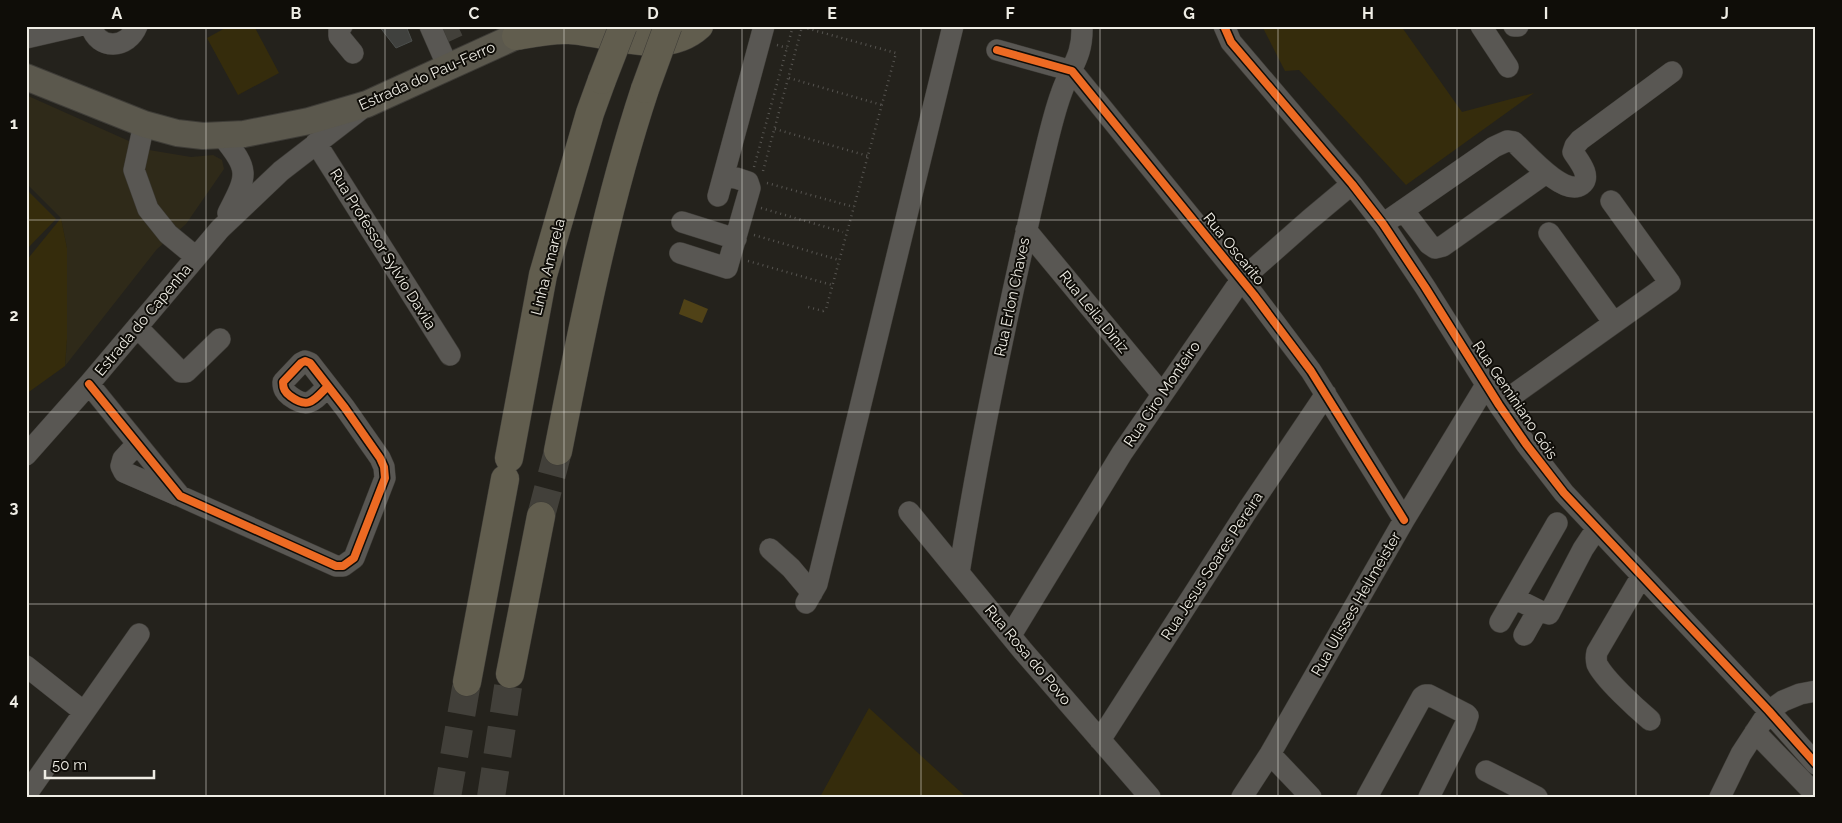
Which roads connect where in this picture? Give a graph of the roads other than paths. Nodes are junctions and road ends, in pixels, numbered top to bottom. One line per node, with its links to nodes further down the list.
1 (78, 26): 17 (street)
2 (91, 26): 3 (street)
3 (136, 26)
4 (342, 26): 19 (street)
5 (623, 26): 72 (highway, Linha Amarela, bridge)
6 (668, 26): 54 (highway, bridge)
7 (700, 26): 15 (highway)
8 (764, 26): 30 (street)
9 (953, 26): 61 (street)
10 (1082, 26): 22 (street, Rua Erlon Chaves)
11 (1224, 26): 31 (street, Rua Geminiano Góis)
12 (1481, 26): 20 (street)
13 (1514, 26): 14 (street)
14 (1518, 26)
15 (520, 30): 21 (main road, Estrada do Pau-Ferro)
16 (436, 32): 21 (street)
17 (26, 38)
18 (997, 50): 22 (street)
19 (353, 53)
20 (1508, 67)
21 (448, 68): 25 (main road, Estrada do Pau-Ferro)
22 (1072, 70): 38 (street, Rua Erlon Chaves); 43 (street, Rua Oscarito)
23 (1672, 72): 29 (street)
24 (32, 76): 26 (main road, Estrada do Pau-Ferro)
25 (367, 104): 27 (main road, Estrada do Pau-Ferro); 28 (street, Estrada do Capenha)
26 (144, 124): 27 (main road, Estrada do Pau-Ferro); 42 (street)
27 (222, 136): 37 (street, Estrada do Capenha)
28 (316, 143): 37 (street, Estrada do Capenha); 47 (street, Rua Professor Sylvio Davila)
29 (1546, 172): 34 (street); 34 (street)
30 (724, 174): 32 (street); 40 (street)
31 (1352, 184): 36 (street, Rua Geminiano Góis); 43 (street, Rua Ciro Monteiro)
32 (718, 196)
33 (1611, 202): 44 (street)
34 (1403, 210): 36 (street)
35 (682, 222): 40 (street)
36 (1383, 224): 49 (street, Rua Geminiano Góis)
37 (220, 229): 42 (street, Estrada do Capenha)
38 (1026, 230): 51 (street, Rua Leila Diniz); 62 (street, Rua Erlon Chaves)
39 (1549, 233): 44 (street)
40 (738, 243): 41 (street)
41 (680, 253)
42 (196, 257): 45 (street, Estrada do Capenha)
43 (1241, 280): 51 (street, Rua Ciro Monteiro); 52 (street, Rua Oscarito)
44 (1614, 323): 53 (street)
45 (137, 327): 46 (street); 48 (street, Estrada do Capenha)
46 (220, 339)
47 (450, 355)
48 (89, 384): 50 (street); 55 (street, Estrada do Capenha)
49 (1486, 385): 53 (street, Rua Geminiano Góis); 58 (street, Rua Ulisses Hellmeister)
50 (328, 386)
51 (1162, 394): 68 (street, Rua Ciro Monteiro)
52 (1326, 394): 58 (street, Rua Oscarito); 79 (street, Rua Jesus Soares Pereira)
53 (1499, 405): 60 (street, Rua Geminiano Góis)
54 (558, 451)
55 (26, 456)
56 (909, 512): 62 (street, Rua Rosa do Povo)
57 (541, 516): 71 (highway)
58 (1404, 520): 80 (street, Rua Ulisses Hellmeister)
59 (1556, 523): 64 (street)
60 (1597, 528): 63 (street, Rua Geminiano Góis); 65 (street)
61 (770, 549)
62 (959, 573): 68 (street, Rua Rosa do Povo)
63 (1641, 577): 74 (street, Rua Geminiano Góis); 76 (street)
64 (1514, 598): 65 (street); 66 (street)
65 (1538, 610): 69 (street)
66 (1500, 622)
67 (139, 634): 75 (street)
68 (1011, 635): 79 (street, Rua Rosa do Povo)
69 (1524, 635)
70 (26, 666): 75 (street)
71 (510, 674)
72 (467, 682)
73 (1808, 692): 74 (street); 77 (street)
74 (1769, 711): 77 (street, Rua Geminiano Góis); 78 (street)
75 (84, 712): 83 (street)
76 (1650, 720)
77 (1783, 727): 81 (street, Rua Geminiano Góis)
78 (1755, 732): 85 (street); 92 (street)
79 (1100, 740): 87 (street, Rua Rosa do Povo)
80 (1270, 754): 88 (street, Rua Ulisses Hellmeister); 89 (street)
81 (1816, 764)
82 (1486, 771): 86 (street)
83 (32, 773): 84 (street)
84 (26, 795)
85 (1816, 795)
86 (1533, 796)
87 (1150, 797)
88 (1242, 797)
89 (1312, 797)
90 (1367, 797): 91 (street)
91 (1429, 797)
92 (1720, 797)

